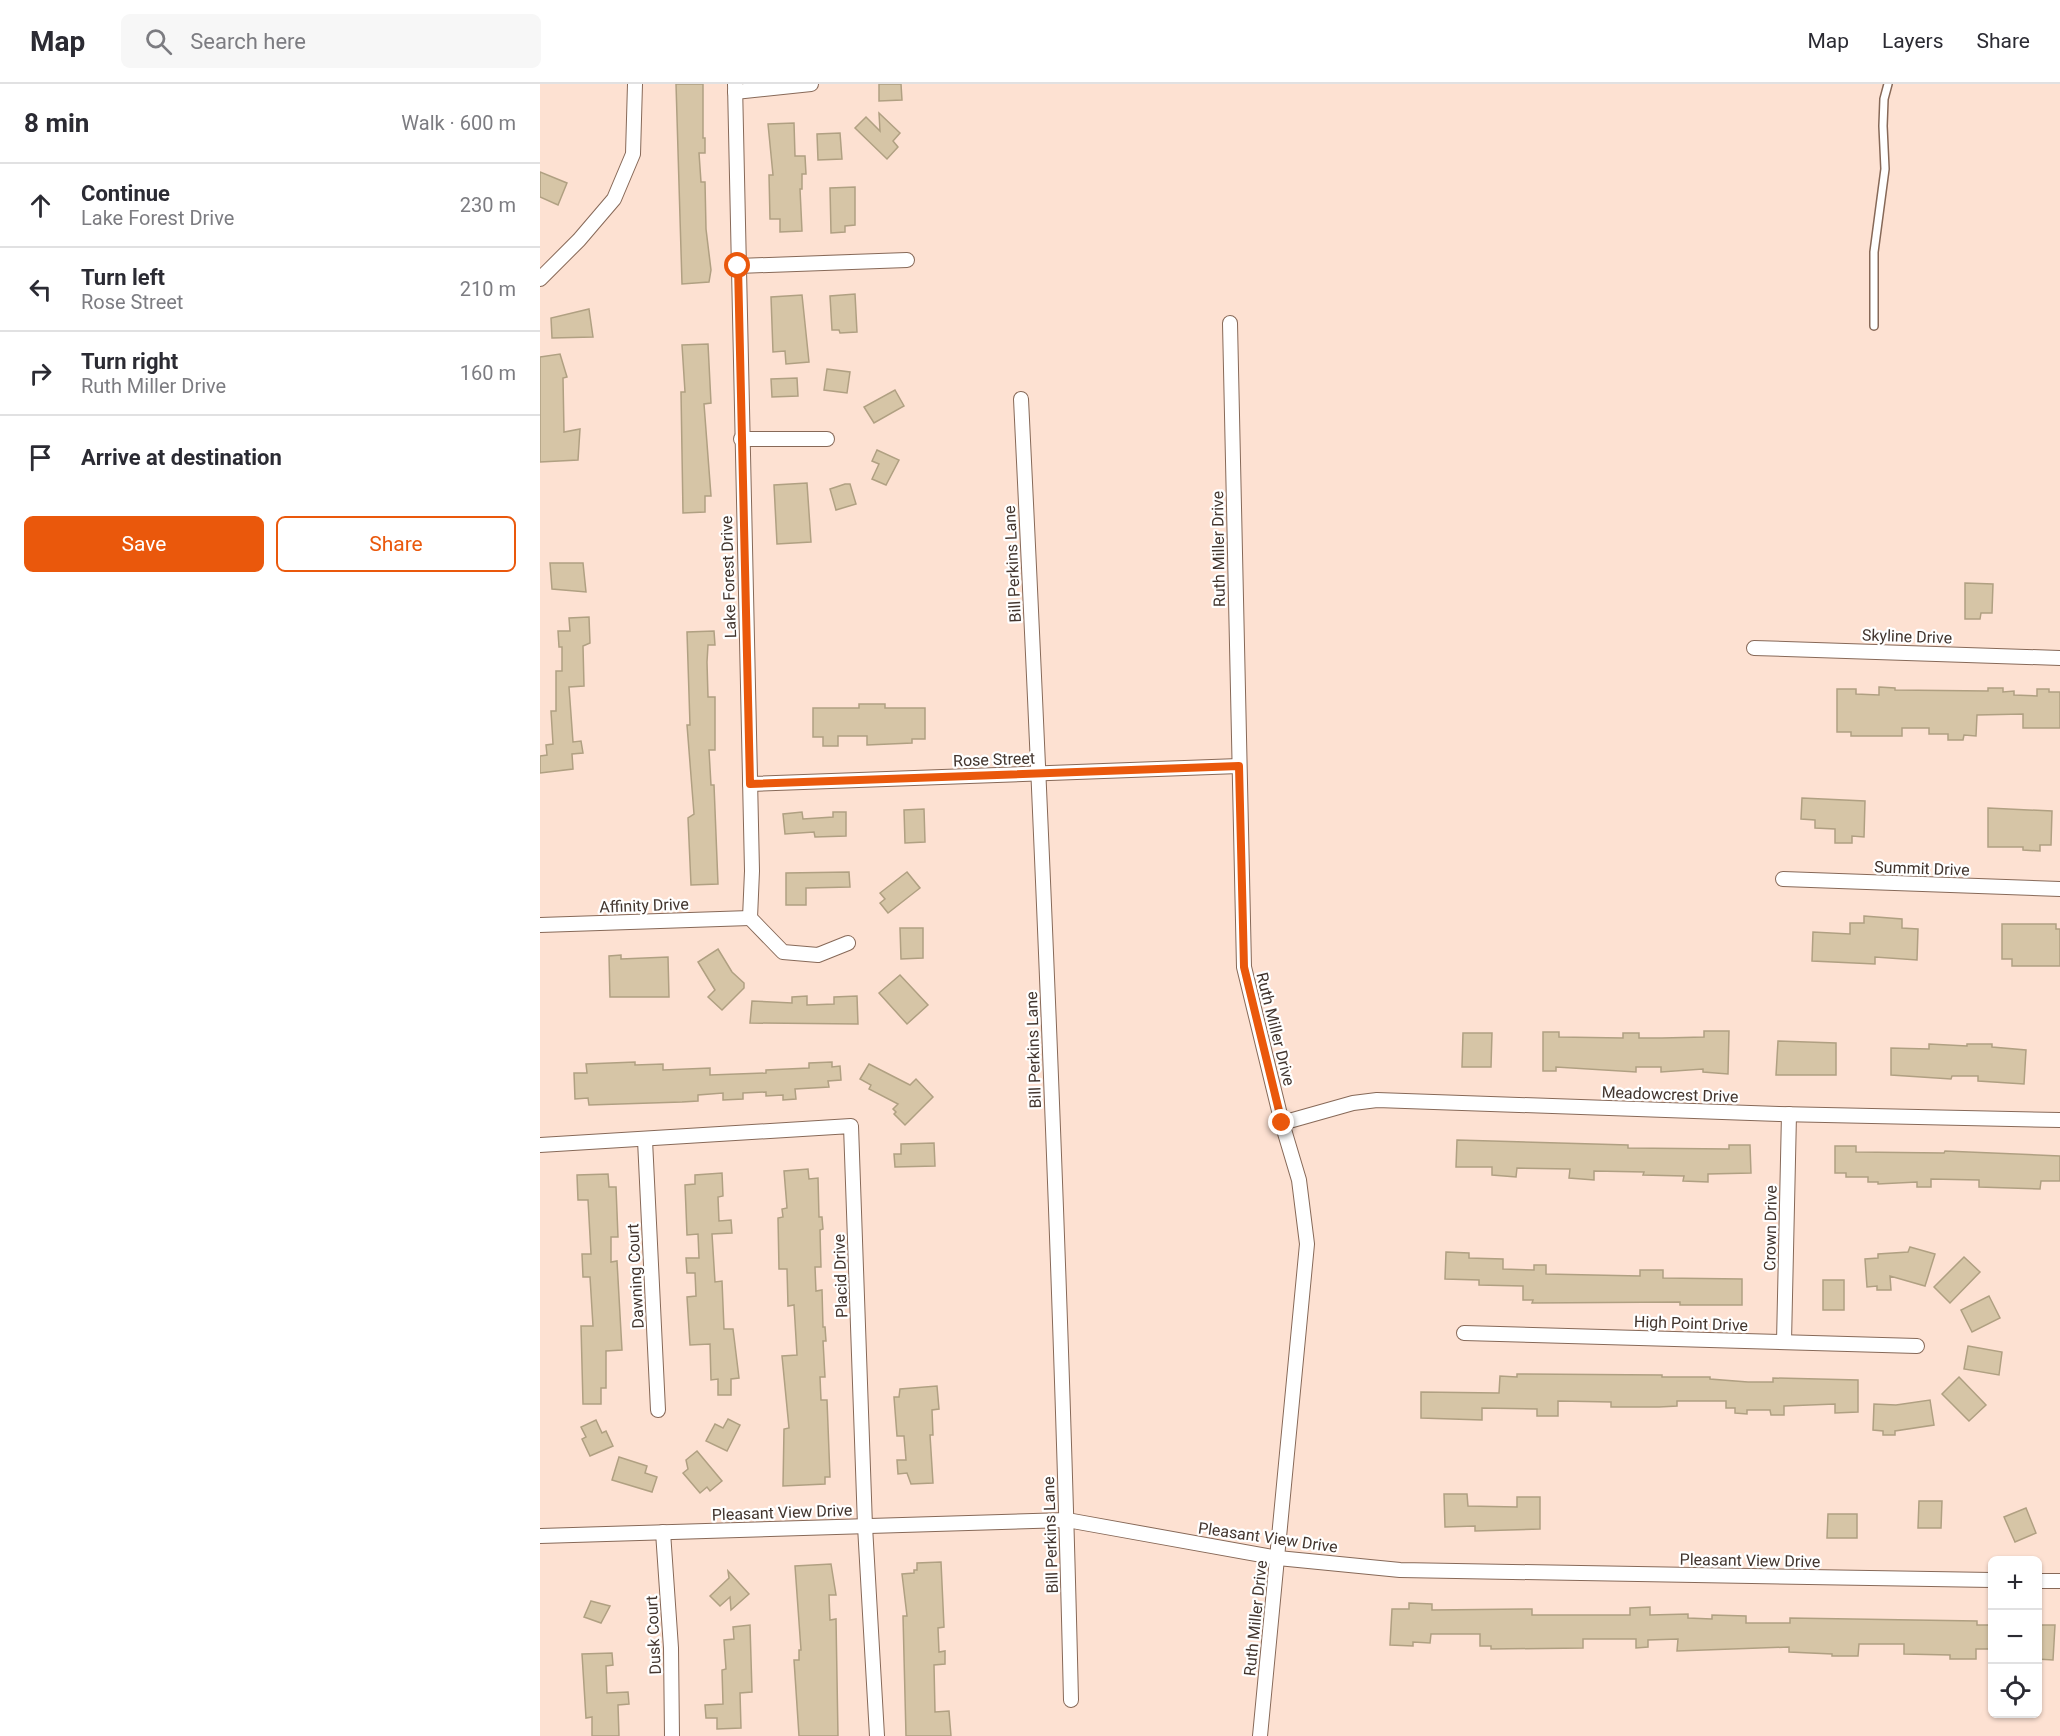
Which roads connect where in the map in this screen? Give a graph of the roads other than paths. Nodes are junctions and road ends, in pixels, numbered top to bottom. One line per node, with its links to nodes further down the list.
1 (635, 84): 7 (street)
2 (811, 84): 4 (street)
3 (1888, 84): 9 (lane)
4 (735, 88): 6 (street, Lake Forest Drive)
5 (907, 260): 6 (street)
6 (738, 266): 11 (street, Lake Forest Drive)
7 (541, 277)
8 (1230, 324): 15 (street, Ruth Miller Drive)
9 (1874, 326)
10 (1021, 399): 16 (street, Bill Perkins Lane)
11 (741, 439): 12 (street); 17 (street, Lake Forest Drive)
12 (827, 439)
13 (1754, 648): 14 (street, Skyline Drive)
14 (2060, 658)
15 (1239, 766): 16 (street, Rose Street); 25 (street, Ruth Miller Drive)
16 (1039, 774): 17 (street, Rose Street); 32 (street, Bill Perkins Lane)
17 (750, 784): 20 (street, Lake Forest Drive)
18 (1783, 879): 19 (street, Summit Drive)
19 (2060, 889)
20 (750, 918): 21 (street, Affinity Drive); 22 (street)
21 (540, 925)
22 (848, 943)
23 (1789, 1114): 24 (street, Meadowcrest Drive); 25 (street, Meadowcrest Drive); 29 (street, Crown Drive)
24 (2060, 1120)
25 (1282, 1123): 36 (street, Ruth Miller Drive)
26 (645, 1140): 27 (street, Placid Drive); 31 (street, Dawning Court); 33 (street, Placid Drive)
27 (540, 1145)
28 (1464, 1333): 29 (street, High Point Drive)
29 (1784, 1342): 30 (street, High Point Drive)
30 (1917, 1346)
31 (658, 1410)
32 (1067, 1520): 33 (street, Pleasant View Drive); 36 (street, Pleasant View Drive); 40 (street, Bill Perkins Lane)
33 (865, 1526): 34 (street, Pleasant View Drive); 42 (street, Placid Drive)
34 (663, 1532): 35 (street, Pleasant View Drive); 41 (street, Dusk Court)
35 (540, 1536)
36 (1278, 1558): 37 (street, Pleasant View Drive); 43 (street, Ruth Miller Drive)
37 (1988, 1580)
38 (2042, 1581): 39 (street)
39 (2060, 1581)
40 (1071, 1700)
41 (672, 1736)
42 (877, 1736)
43 (1260, 1736)

